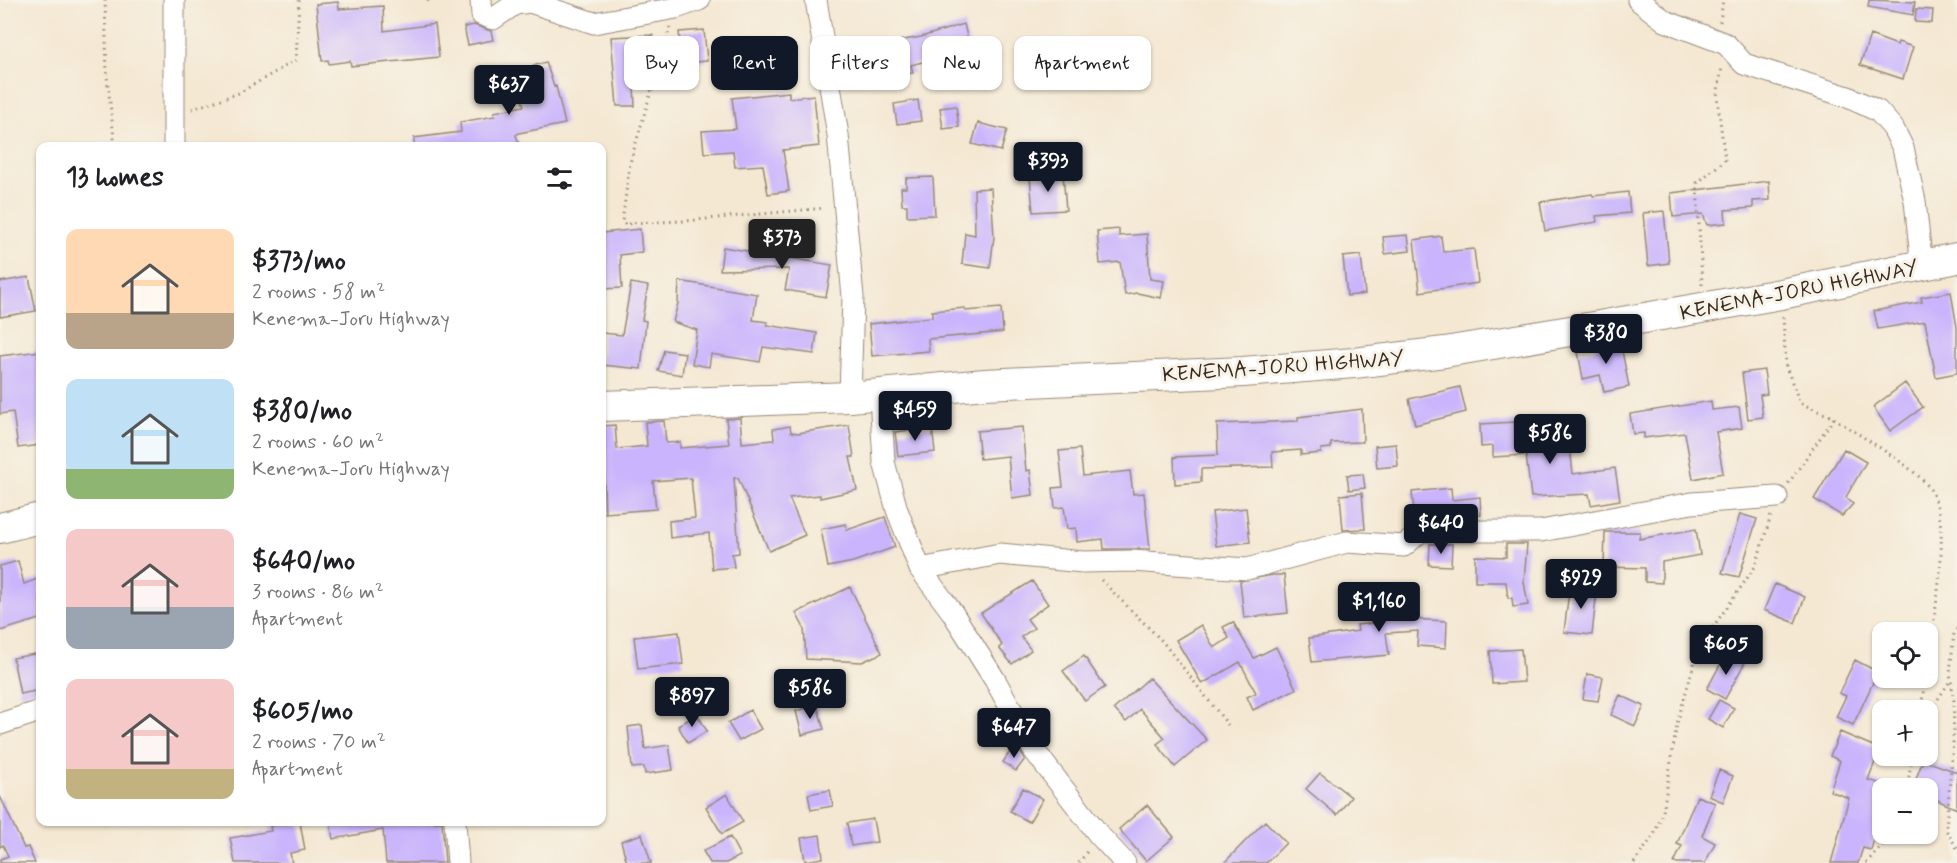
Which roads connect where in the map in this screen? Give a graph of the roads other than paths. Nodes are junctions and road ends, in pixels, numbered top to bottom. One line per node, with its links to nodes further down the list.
1 (174, 0): 6 (street)
2 (481, 0): 3 (street)
3 (699, 0)
4 (816, 0): 10 (street)
5 (1638, 0): 8 (street)
6 (174, 142)
7 (1957, 258): 8 (highway, KENEMA-JORU HIGHWAY)
8 (1922, 267): 9 (highway, KENEMA-JORU HIGHWAY)
9 (880, 395): 10 (highway, KENEMA-JORU HIGHWAY); 15 (street)
10 (850, 397): 11 (highway, KENEMA-JORU HIGHWAY)
11 (606, 406)
12 (1777, 497): 15 (street)
13 (36, 519): 14 (highway)
14 (0, 528)
15 (920, 569): 20 (street)
16 (36, 712): 17 (street)
17 (0, 724)
18 (455, 826): 19 (street)
19 (458, 863)
20 (1125, 863)

